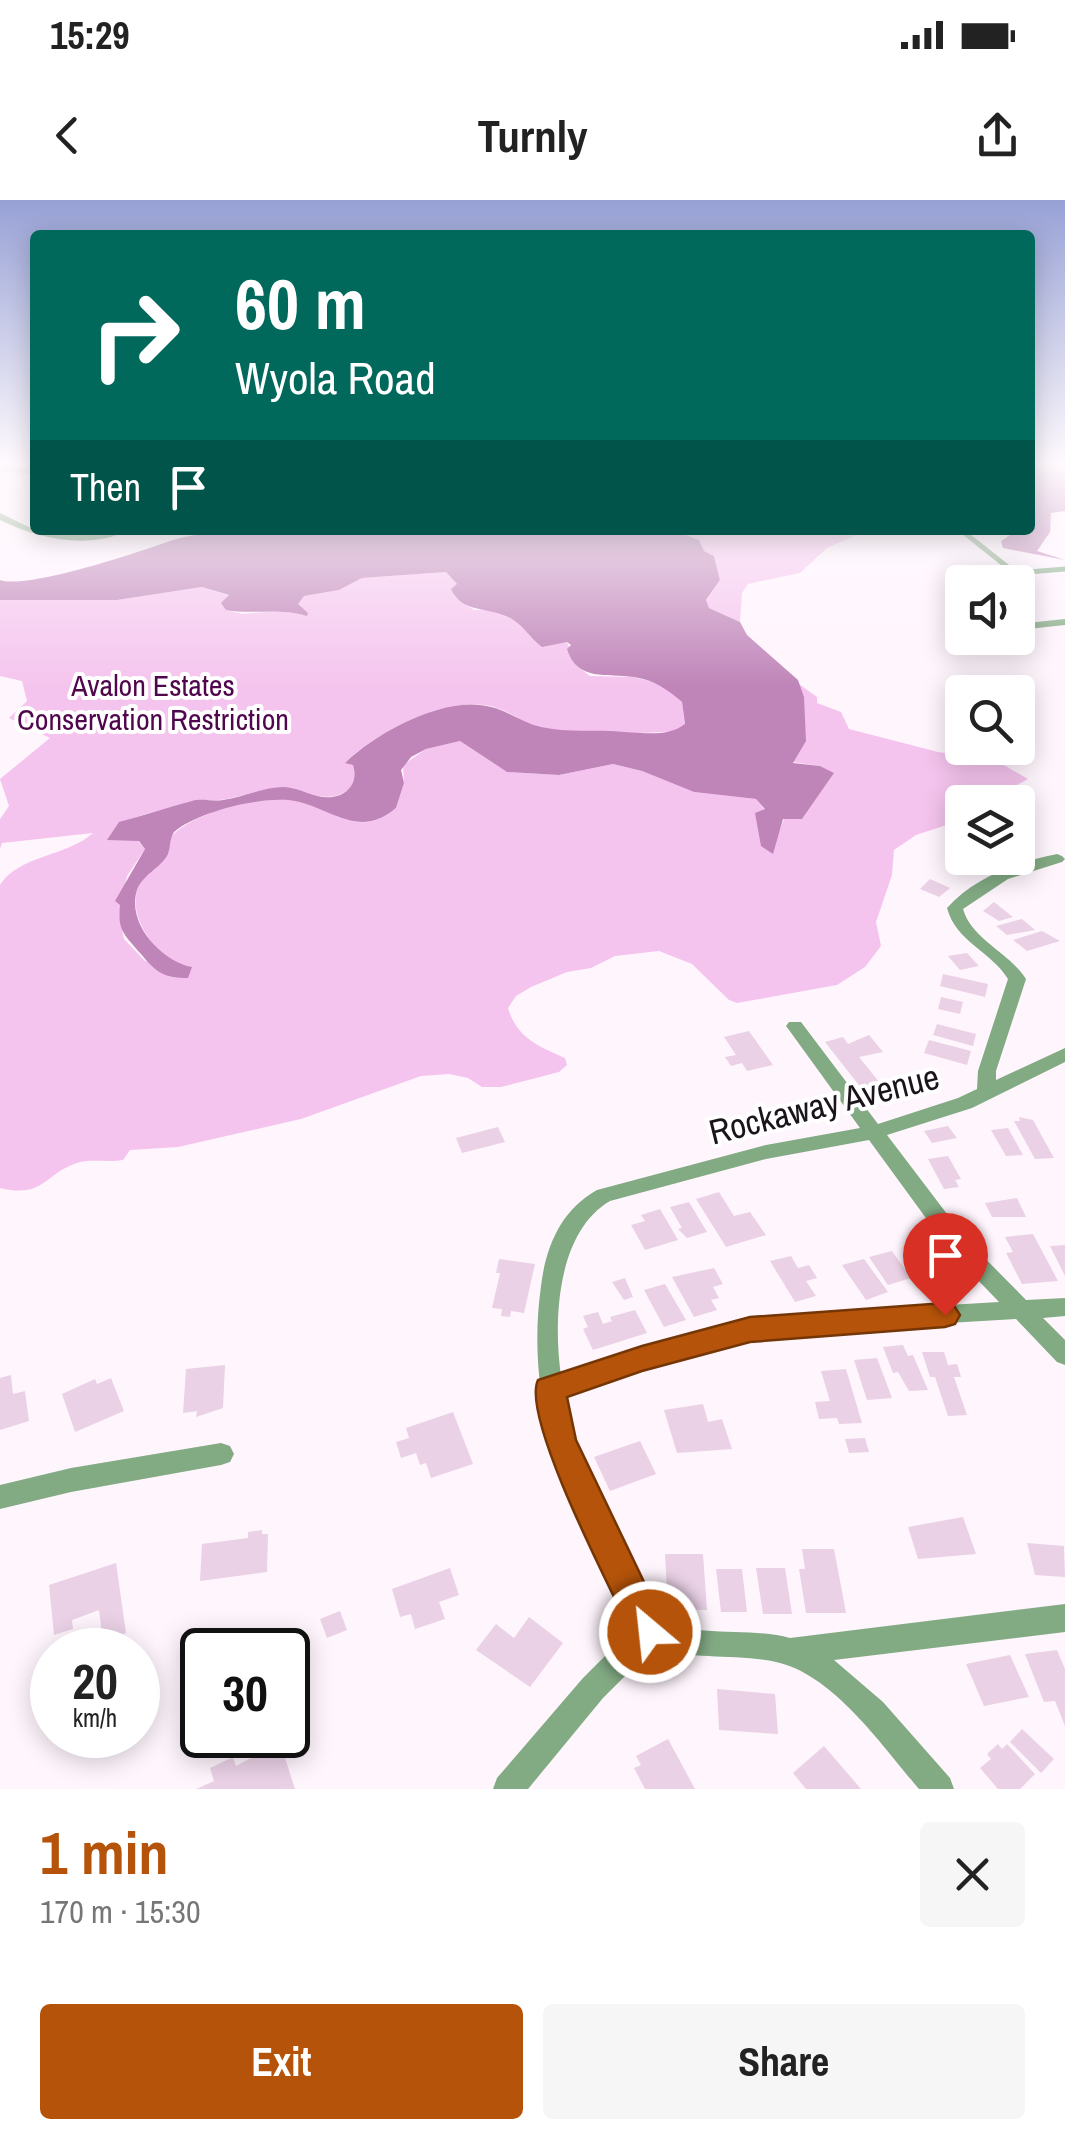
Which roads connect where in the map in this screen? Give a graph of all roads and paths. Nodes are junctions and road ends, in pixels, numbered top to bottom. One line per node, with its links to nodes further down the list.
1 (972, 539): 2 (lane)
2 (1065, 570)
3 (1065, 622): 4 (lane)
4 (1035, 625)
5 (1057, 859): 8 (street)
6 (795, 1026): 9 (street)
7 (1065, 1054): 8 (street, Rockaway Avenue)
8 (987, 1090): 9 (street, Rockaway Avenue)
9 (874, 1132): 11 (street); 13 (street, Rockaway Avenue)
10 (1065, 1307): 11 (street)
11 (1019, 1311): 12 (street); 13 (street)
12 (1065, 1355)
13 (550, 1390): 17 (street)
14 (222, 1454): 15 (street)
15 (0, 1498)
16 (1065, 1618): 18 (street)
17 (650, 1632): 18 (street); 19 (street)
18 (790, 1651): 20 (street)
19 (508, 1789)
20 (938, 1789)

